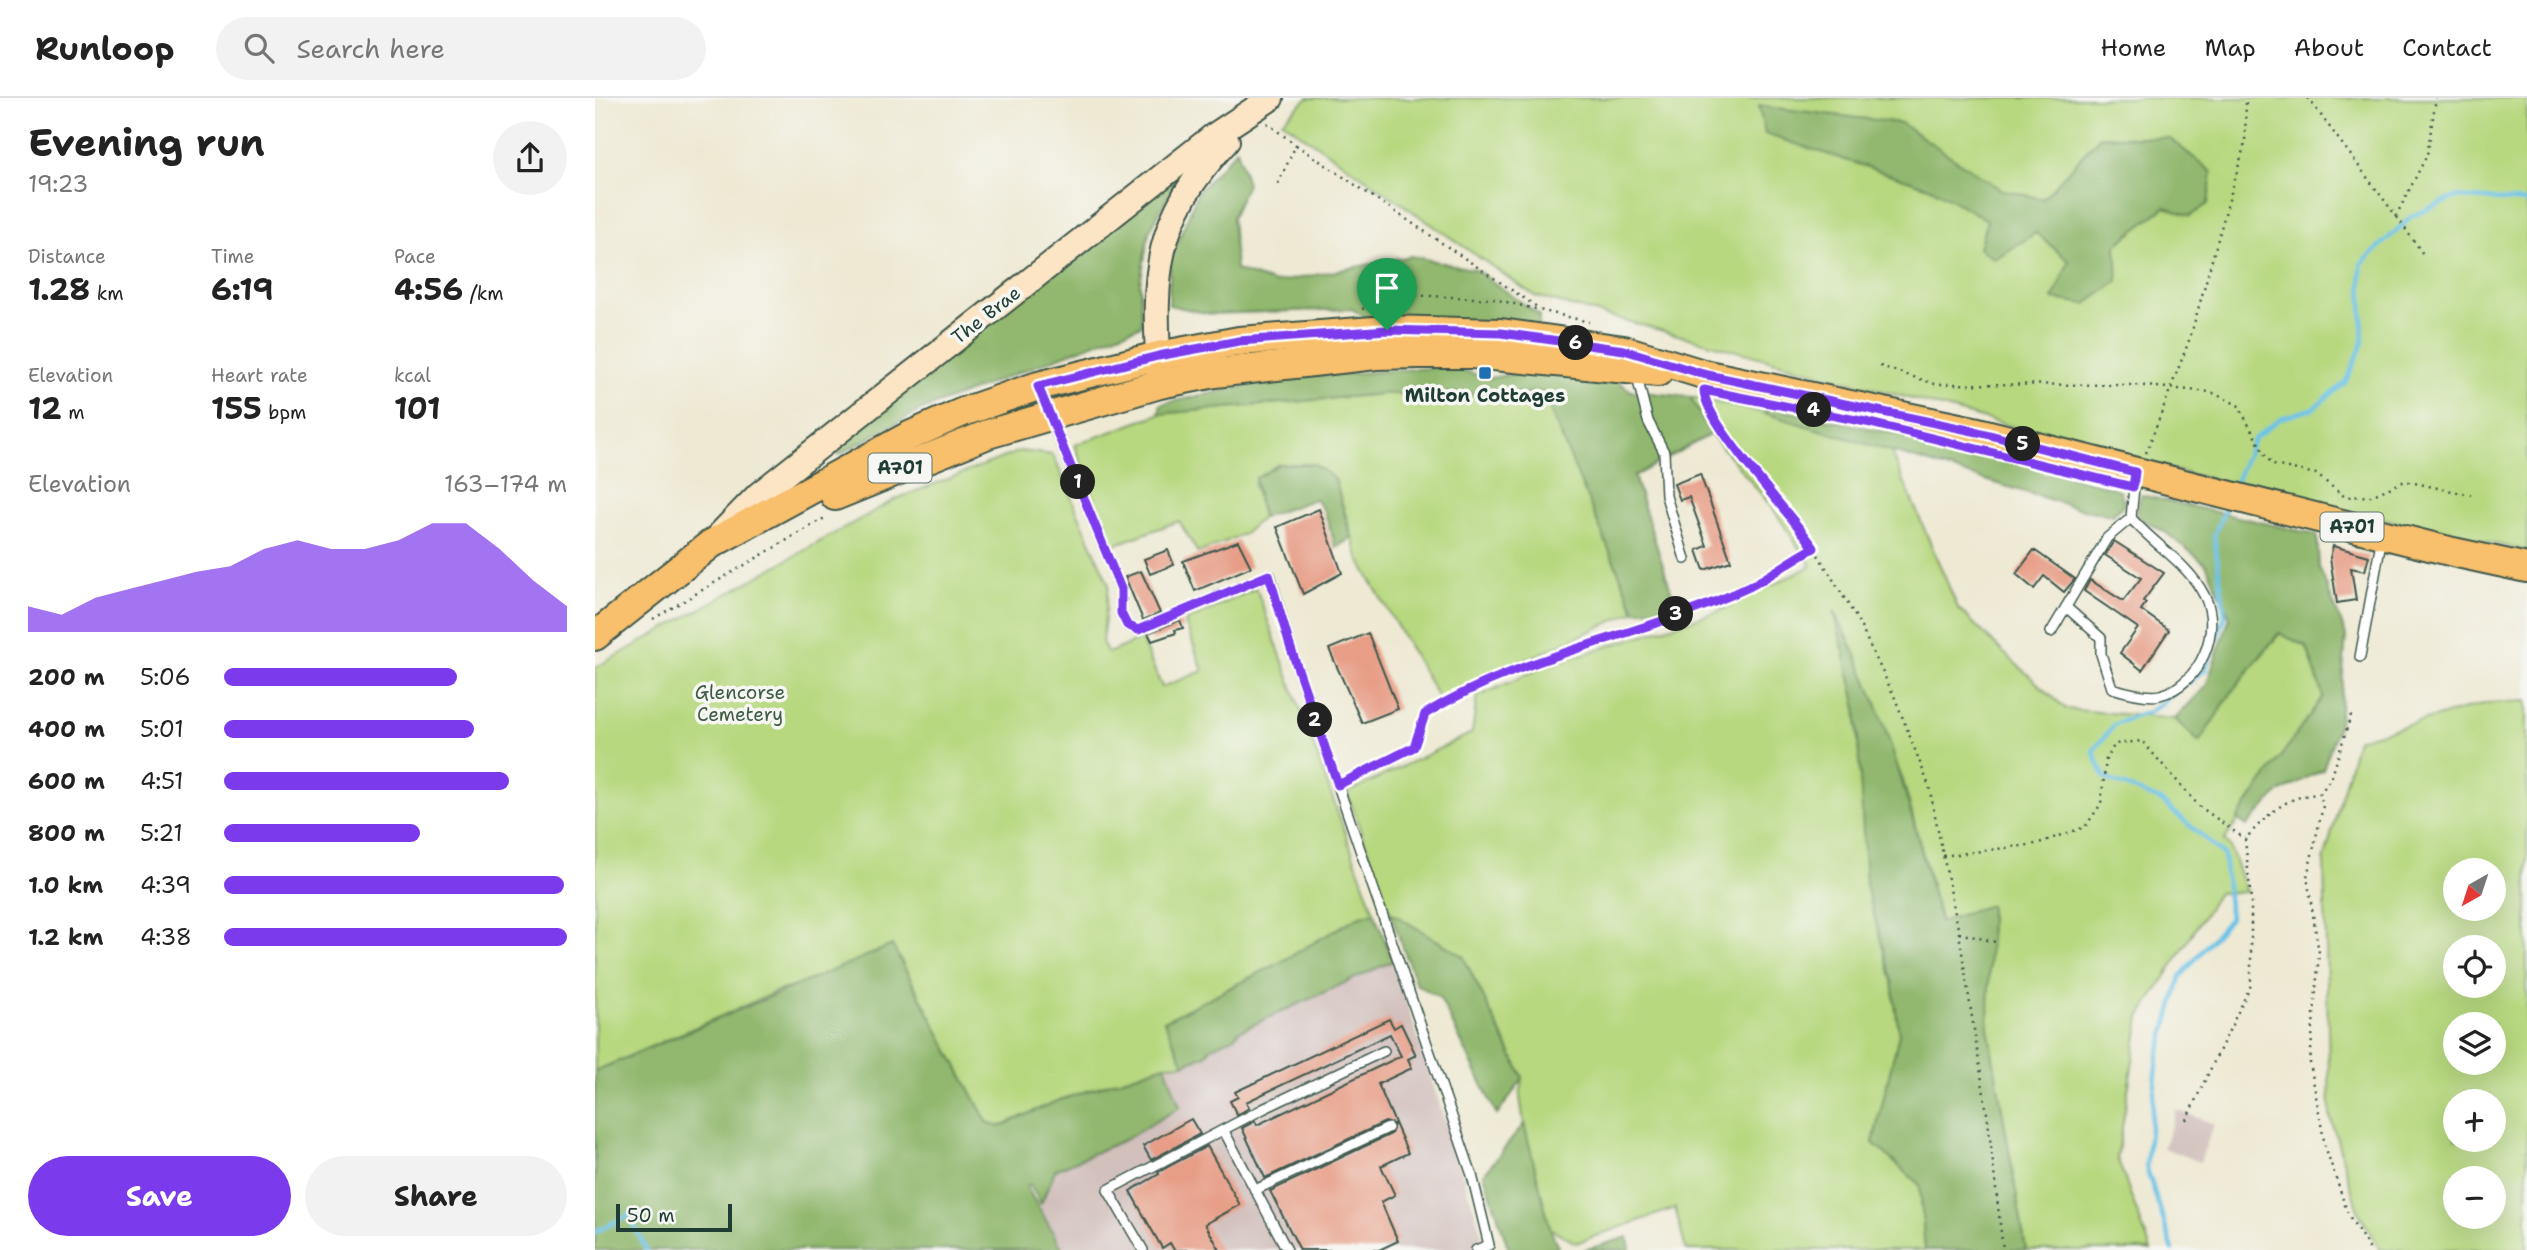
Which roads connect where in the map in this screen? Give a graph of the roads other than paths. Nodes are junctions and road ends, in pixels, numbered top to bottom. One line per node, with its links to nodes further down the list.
1 (1254, 103): 2 (main road); 10 (main road, The Brae)
2 (1159, 370): 3 (main road, A701); 4 (main road, A701); 5 (main road, A701); 6 (main road, A701)
3 (1636, 372): 4 (main road, A701); 11 (lane)
4 (1703, 374): 7 (main road, A701)
5 (1038, 386): 6 (lane); 10 (main road, A701)
6 (1050, 414): 13 (main road, A701); 24 (lane)
7 (2138, 472): 8 (lane); 9 (main road, A701)
8 (2131, 518): 14 (lane); 14 (lane)
9 (2382, 534): 12 (main road, A701); 17 (lane)
10 (711, 544): 13 (main road, A701)
11 (1685, 559)
12 (2527, 568)
13 (657, 590): 16 (main road, A701)
14 (2066, 607): 15 (lane)
15 (2051, 632)
16 (595, 636)
17 (2360, 657)
18 (1384, 1051): 20 (lane)
19 (1388, 1128): 21 (lane)
20 (1224, 1130): 21 (lane); 22 (lane)
21 (1255, 1190): 23 (lane)
22 (1143, 1250)
23 (1287, 1250)
24 (1476, 1250)

